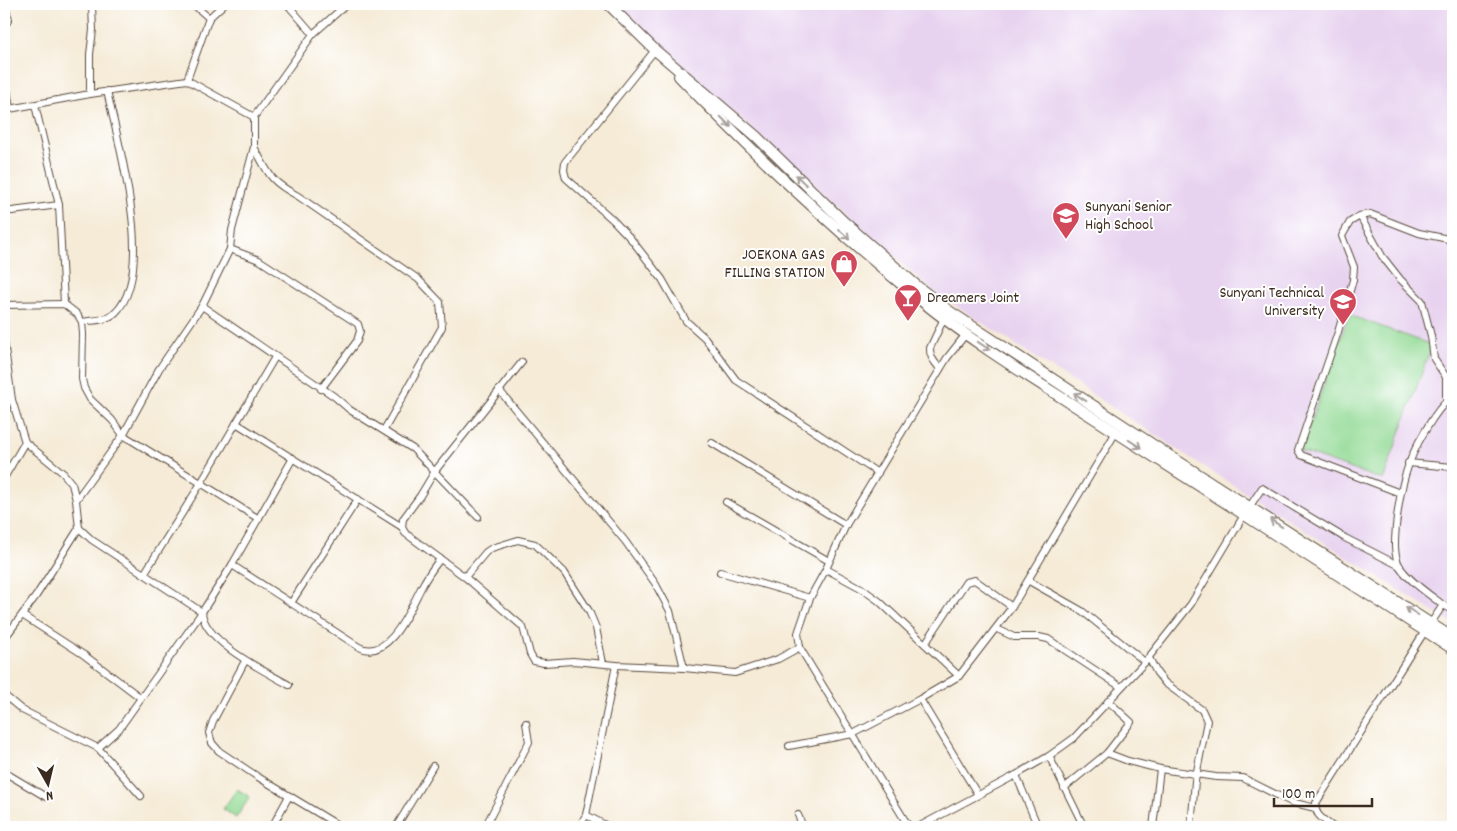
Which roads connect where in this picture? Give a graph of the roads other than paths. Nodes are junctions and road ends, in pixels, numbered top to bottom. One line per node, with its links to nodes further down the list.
1 (4, 4): 9 (street)
2 (194, 4): 8 (street)
3 (224, 4): 8 (street)
4 (287, 4): 10 (street)
5 (347, 4): 10 (street)
6 (608, 4): 11 (main road)
7 (92, 6): 15 (street)
8 (209, 18): 13 (street)
9 (4, 27)
10 (313, 34): 18 (street)
11 (655, 50): 28 (main road); 51 (street)
12 (4, 69): 17 (street)
13 (186, 80): 14 (street); 18 (street)
14 (107, 91): 15 (street); 29 (street)
15 (90, 94): 16 (street)
16 (35, 104): 17 (street); 20 (street)
17 (7, 109)
18 (254, 117): 19 (street)
19 (254, 146): 24 (street); 42 (street)
20 (59, 205): 21 (street); 25 (street)
21 (4, 212)
22 (1360, 216): 23 (street); 39 (street); 54 (street)
23 (1453, 240)
24 (230, 249): 27 (street); 35 (street)
25 (64, 304): 26 (street); 29 (street)
26 (4, 306)
27 (202, 306): 32 (street); 44 (street)
28 (946, 314): 30 (main road); 34 (street); 58 (main road, one-way to 28)
29 (82, 322): 44 (street)
30 (966, 334): 34 (street); 43 (main road, one-way to 43)
31 (4, 341): 38 (street)
32 (275, 357): 35 (street); 41 (street)
33 (522, 362): 36 (street)
34 (940, 369): 51 (street)
35 (322, 389): 42 (street)
36 (499, 390): 50 (street); 91 (street)
37 (1453, 395): 39 (street)
38 (12, 400): 40 (street); 45 (street)
39 (1446, 401): 48 (street)
40 (4, 402)
41 (236, 423): 47 (street); 53 (street)
42 (384, 430): 50 (street)
43 (1116, 432): 58 (main road, one-way to 58); 72 (street)
44 (123, 435): 53 (street); 56 (street)
45 (25, 442): 52 (street); 56 (street)
46 (712, 443): 61 (street)
47 (293, 458): 55 (street); 60 (street)
48 (1408, 463): 49 (street); 54 (street)
49 (1453, 467)
50 (434, 472): 59 (street); 62 (street)
51 (878, 473): 61 (street)
52 (4, 478)
53 (201, 483): 60 (street); 70 (street)
54 (1400, 493): 67 (street)
55 (358, 499): 62 (street); 74 (street)
56 (76, 500): 63 (street)
57 (726, 502): 65 (street)
58 (1247, 510): 67 (street); 80 (main road); 88 (street)
59 (478, 516)
60 (259, 519): 66 (street)
61 (846, 525): 65 (street)
62 (402, 527): 64 (street)
63 (78, 528): 70 (street); 79 (street)
64 (440, 558): 71 (street); 74 (street)
65 (829, 561): 68 (street)
66 (232, 565): 74 (street); 78 (street)
67 (1400, 566): 75 (street)
68 (826, 568): 73 (street); 84 (street)
69 (720, 572): 73 (street)
70 (144, 574): 78 (street)
71 (465, 577): 89 (street); 89 (street)
72 (1029, 581): 76 (street); 88 (street)
73 (810, 598): 85 (street)
74 (291, 603)
75 (1443, 605): 77 (street); 80 (street)
76 (1012, 607): 81 (street); 84 (street)
77 (1453, 610)
78 (202, 612): 87 (street); 96 (street)
79 (22, 615): 83 (street); 96 (street)
80 (1428, 627): 82 (main road); 86 (main road); 115 (street)
81 (997, 629): 92 (street); 94 (street)
82 (1453, 638)
83 (4, 639)
84 (924, 644): 92 (street)
85 (800, 647): 91 (street); 100 (street)
86 (1453, 650)
87 (245, 660): 93 (street); 113 (street)
88 (1147, 660): 94 (street); 108 (street)
89 (603, 663): 90 (street)
90 (616, 665): 91 (street); 116 (street)
91 (684, 668)
92 (958, 676): 97 (street)
93 (289, 685)
94 (1121, 687): 98 (street)
95 (4, 696): 102 (street)
96 (141, 698): 102 (street)
97 (920, 699): 100 (street); 111 (street)
98 (1108, 701): 103 (street); 104 (street)
99 (526, 723): 122 (street)
100 (853, 734): 101 (street); 126 (street)
101 (789, 746)
102 (98, 748): 112 (street)
103 (1107, 753): 106 (street); 110 (street)
104 (1049, 756): 109 (street); 110 (street)
105 (433, 766): 121 (street)
106 (1160, 769): 108 (street); 130 (street)
107 (4, 772): 114 (street)
108 (1196, 774): 115 (street); 131 (street)
109 (1016, 776): 111 (street); 118 (street)
110 (1064, 788): 129 (street)
111 (978, 795): 127 (street)
112 (141, 796)
113 (289, 796): 119 (street); 120 (street)
114 (46, 797)
115 (1315, 808): 132 (street)
116 (586, 815): 123 (street); 124 (street)
117 (798, 815): 125 (street)
118 (1037, 825): 128 (street)
119 (272, 827)
120 (341, 827)
121 (396, 827)
122 (485, 827)
123 (579, 827)
124 (609, 827)
125 (803, 827)
126 (909, 827)
127 (918, 827)
128 (1027, 827)
129 (1084, 827)
130 (1153, 827)
131 (1191, 827)
132 (1333, 827)

